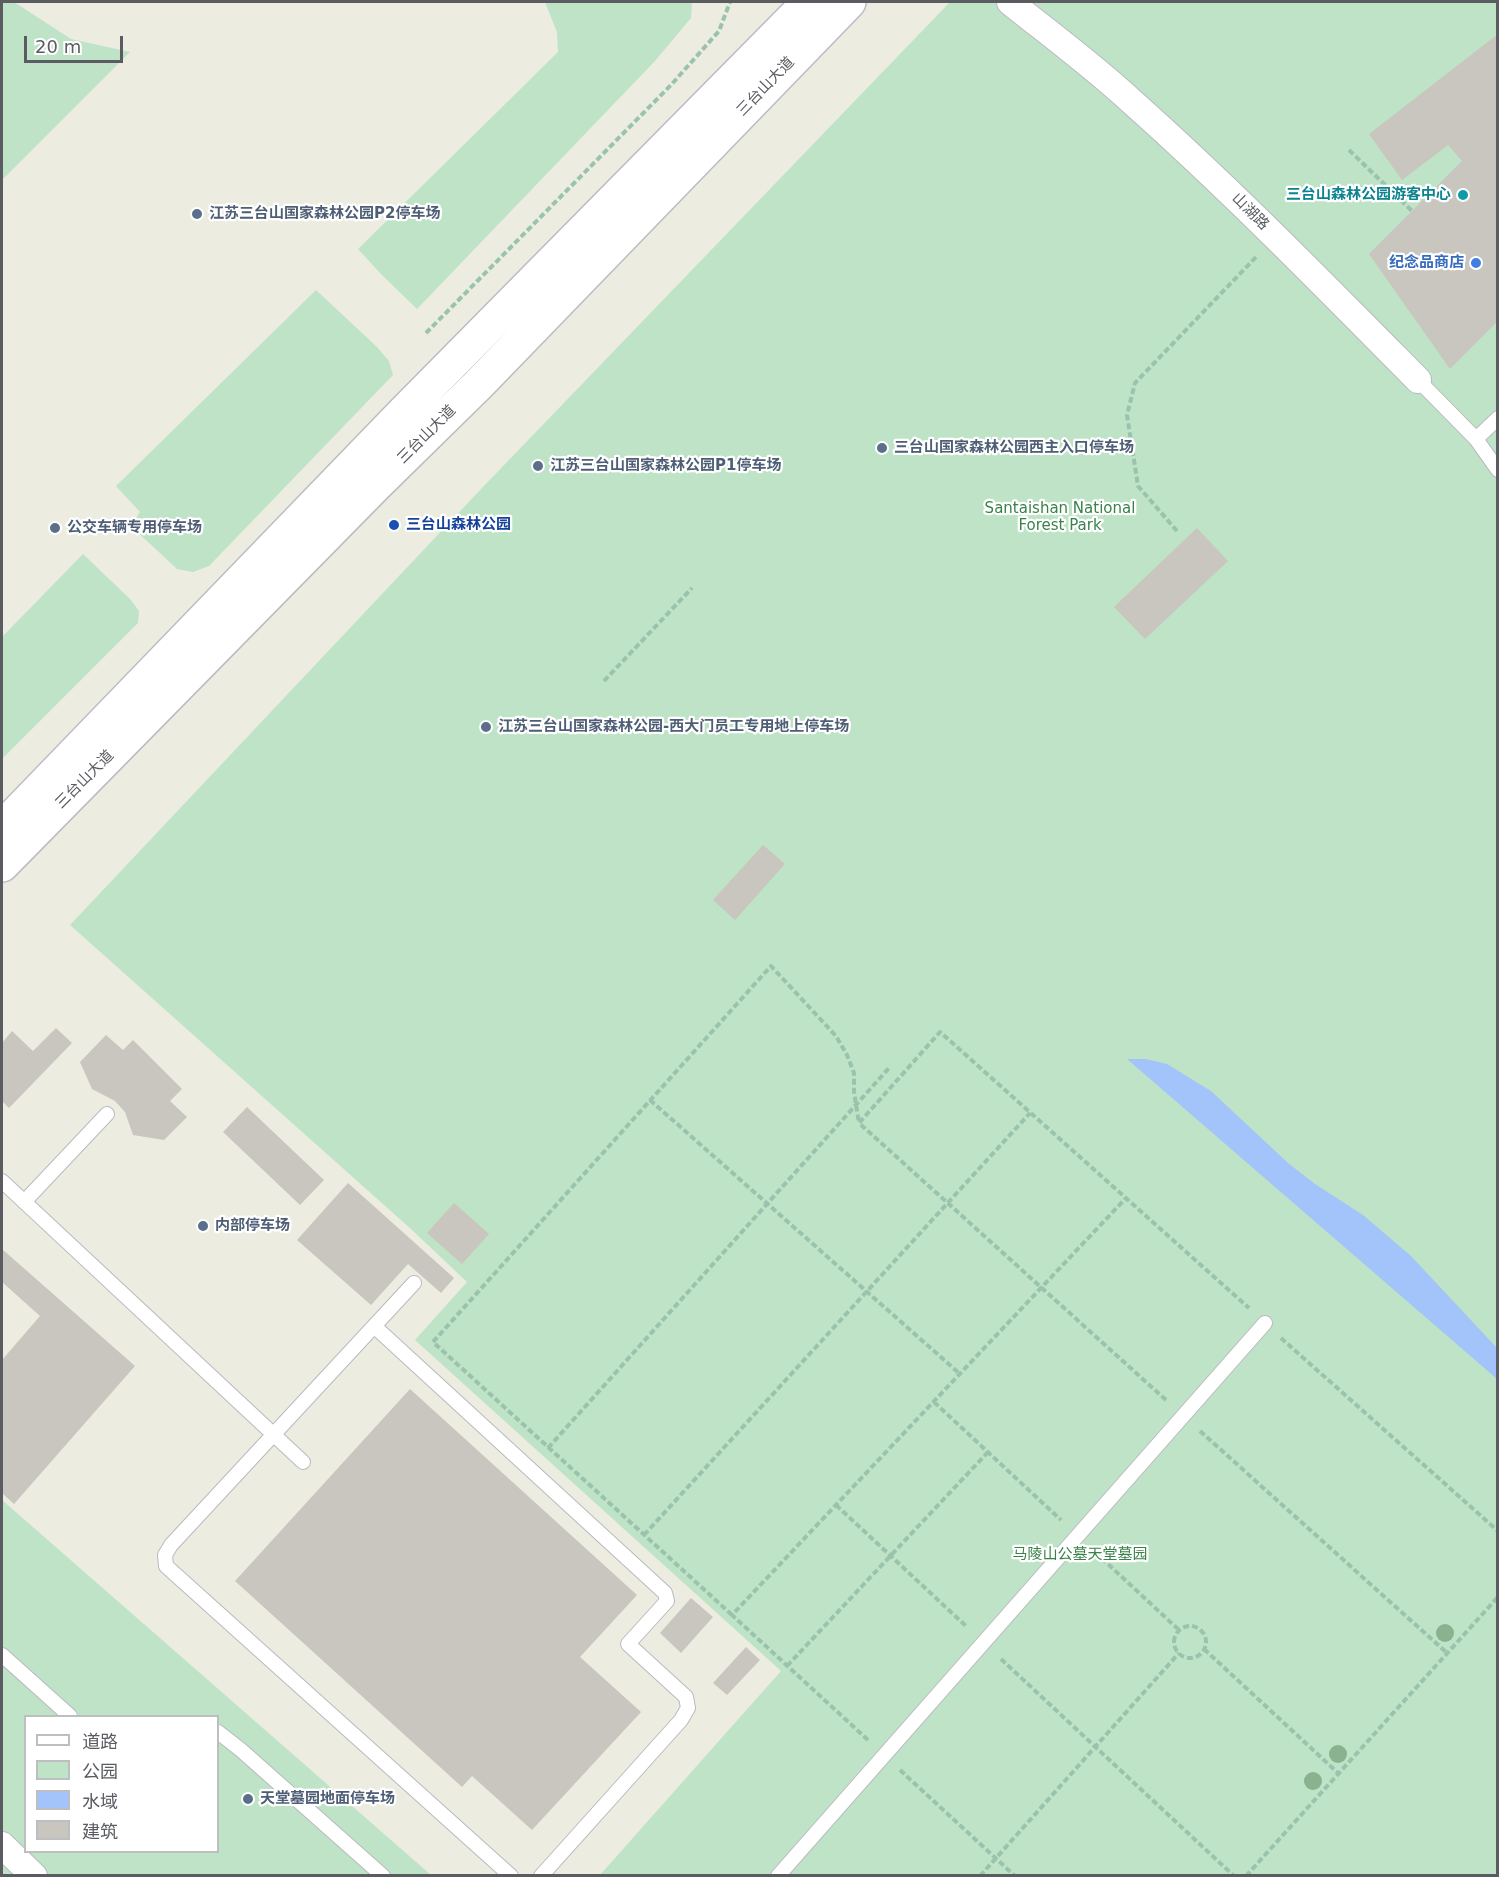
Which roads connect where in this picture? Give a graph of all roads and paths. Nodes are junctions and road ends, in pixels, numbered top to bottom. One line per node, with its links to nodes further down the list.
1 (730, 2): 11 (path)
2 (777, 2): 6 (main road)
3 (809, 2): 6 (main road, 三台山大道)
4 (849, 2): 7 (main road, 三台山大道)
5 (1010, 2): 10 (street, 山湖路)
6 (776, 36): 7 (main road); 19 (main road, 三台山大道)
7 (757, 96): 20 (main road, 三台山大道)
8 (1349, 150): 9 (path)
9 (1412, 211)
10 (1275, 237): 12 (street, 山湖路); 16 (path)
11 (426, 333)
12 (1418, 380): 14 (lane, 山湖路)
13 (1497, 418): 14 (lane)
14 (1476, 439): 15 (lane, 山湖路)
15 (1497, 470)
16 (1177, 531)
17 (692, 588): 18 (path)
18 (604, 681)
19 (2, 828)
20 (2, 865)
21 (889, 1068): 23 (path)
22 (650, 1100): 23 (path); 31 (path); 41 (path)
23 (856, 1105): 26 (path); 31 (path)
24 (1030, 1113): 26 (path); 28 (path); 30 (path)
25 (107, 1114): 29 (lane)
26 (859, 1123): 30 (path)
27 (2, 1182): 29 (lane)
28 (1126, 1198): 33 (path); 35 (path)
29 (24, 1202): 40 (lane)
30 (948, 1203): 33 (path); 34 (path)
31 (767, 1204): 34 (path); 41 (path)
32 (414, 1283): 36 (lane)
33 (1042, 1288): 37 (path); 39 (path)
34 (867, 1292): 37 (path); 46 (path)
35 (1265, 1323): 39 (lane); 45 (path)
36 (374, 1326): 40 (lane); 68 (lane)
37 (960, 1374): 38 (path)
38 (934, 1402): 42 (path); 44 (path)
39 (1183, 1416): 47 (lane); 55 (path)
40 (273, 1435): 43 (lane); 67 (lane)
41 (548, 1448): 46 (path)
42 (988, 1452): 47 (path); 48 (path)
43 (303, 1462)
44 (836, 1505): 48 (path); 50 (path)
45 (1497, 1531)
46 (644, 1535): 50 (path)
47 (1078, 1536): 51 (path); 52 (lane)
48 (891, 1556): 52 (path); 57 (path)
49 (1497, 1597): 55 (path)
50 (732, 1616): 57 (path)
51 (1179, 1630): 53 (path); 54 (path)
52 (984, 1642): 60 (path); 61 (lane)
53 (1204, 1649): 54 (path); 62 (path)
54 (1179, 1653): 60 (path)
55 (1447, 1653): 62 (path)
56 (2, 1654): 58 (lane)
57 (787, 1666): 61 (path)
58 (69, 1715)
59 (219, 1733): 66 (lane)
60 (1095, 1746): 64 (path); 72 (path)
61 (884, 1755): 64 (path); 69 (lane)
62 (1338, 1773): 73 (path)
63 (2, 1845): 65 (street)
64 (995, 1858): 70 (path); 71 (path)
65 (34, 1875)
66 (383, 1875)
67 (511, 1875)
68 (541, 1875)
69 (778, 1875)
70 (980, 1875)
71 (1015, 1875)
72 (1234, 1875)
73 (1246, 1875)

